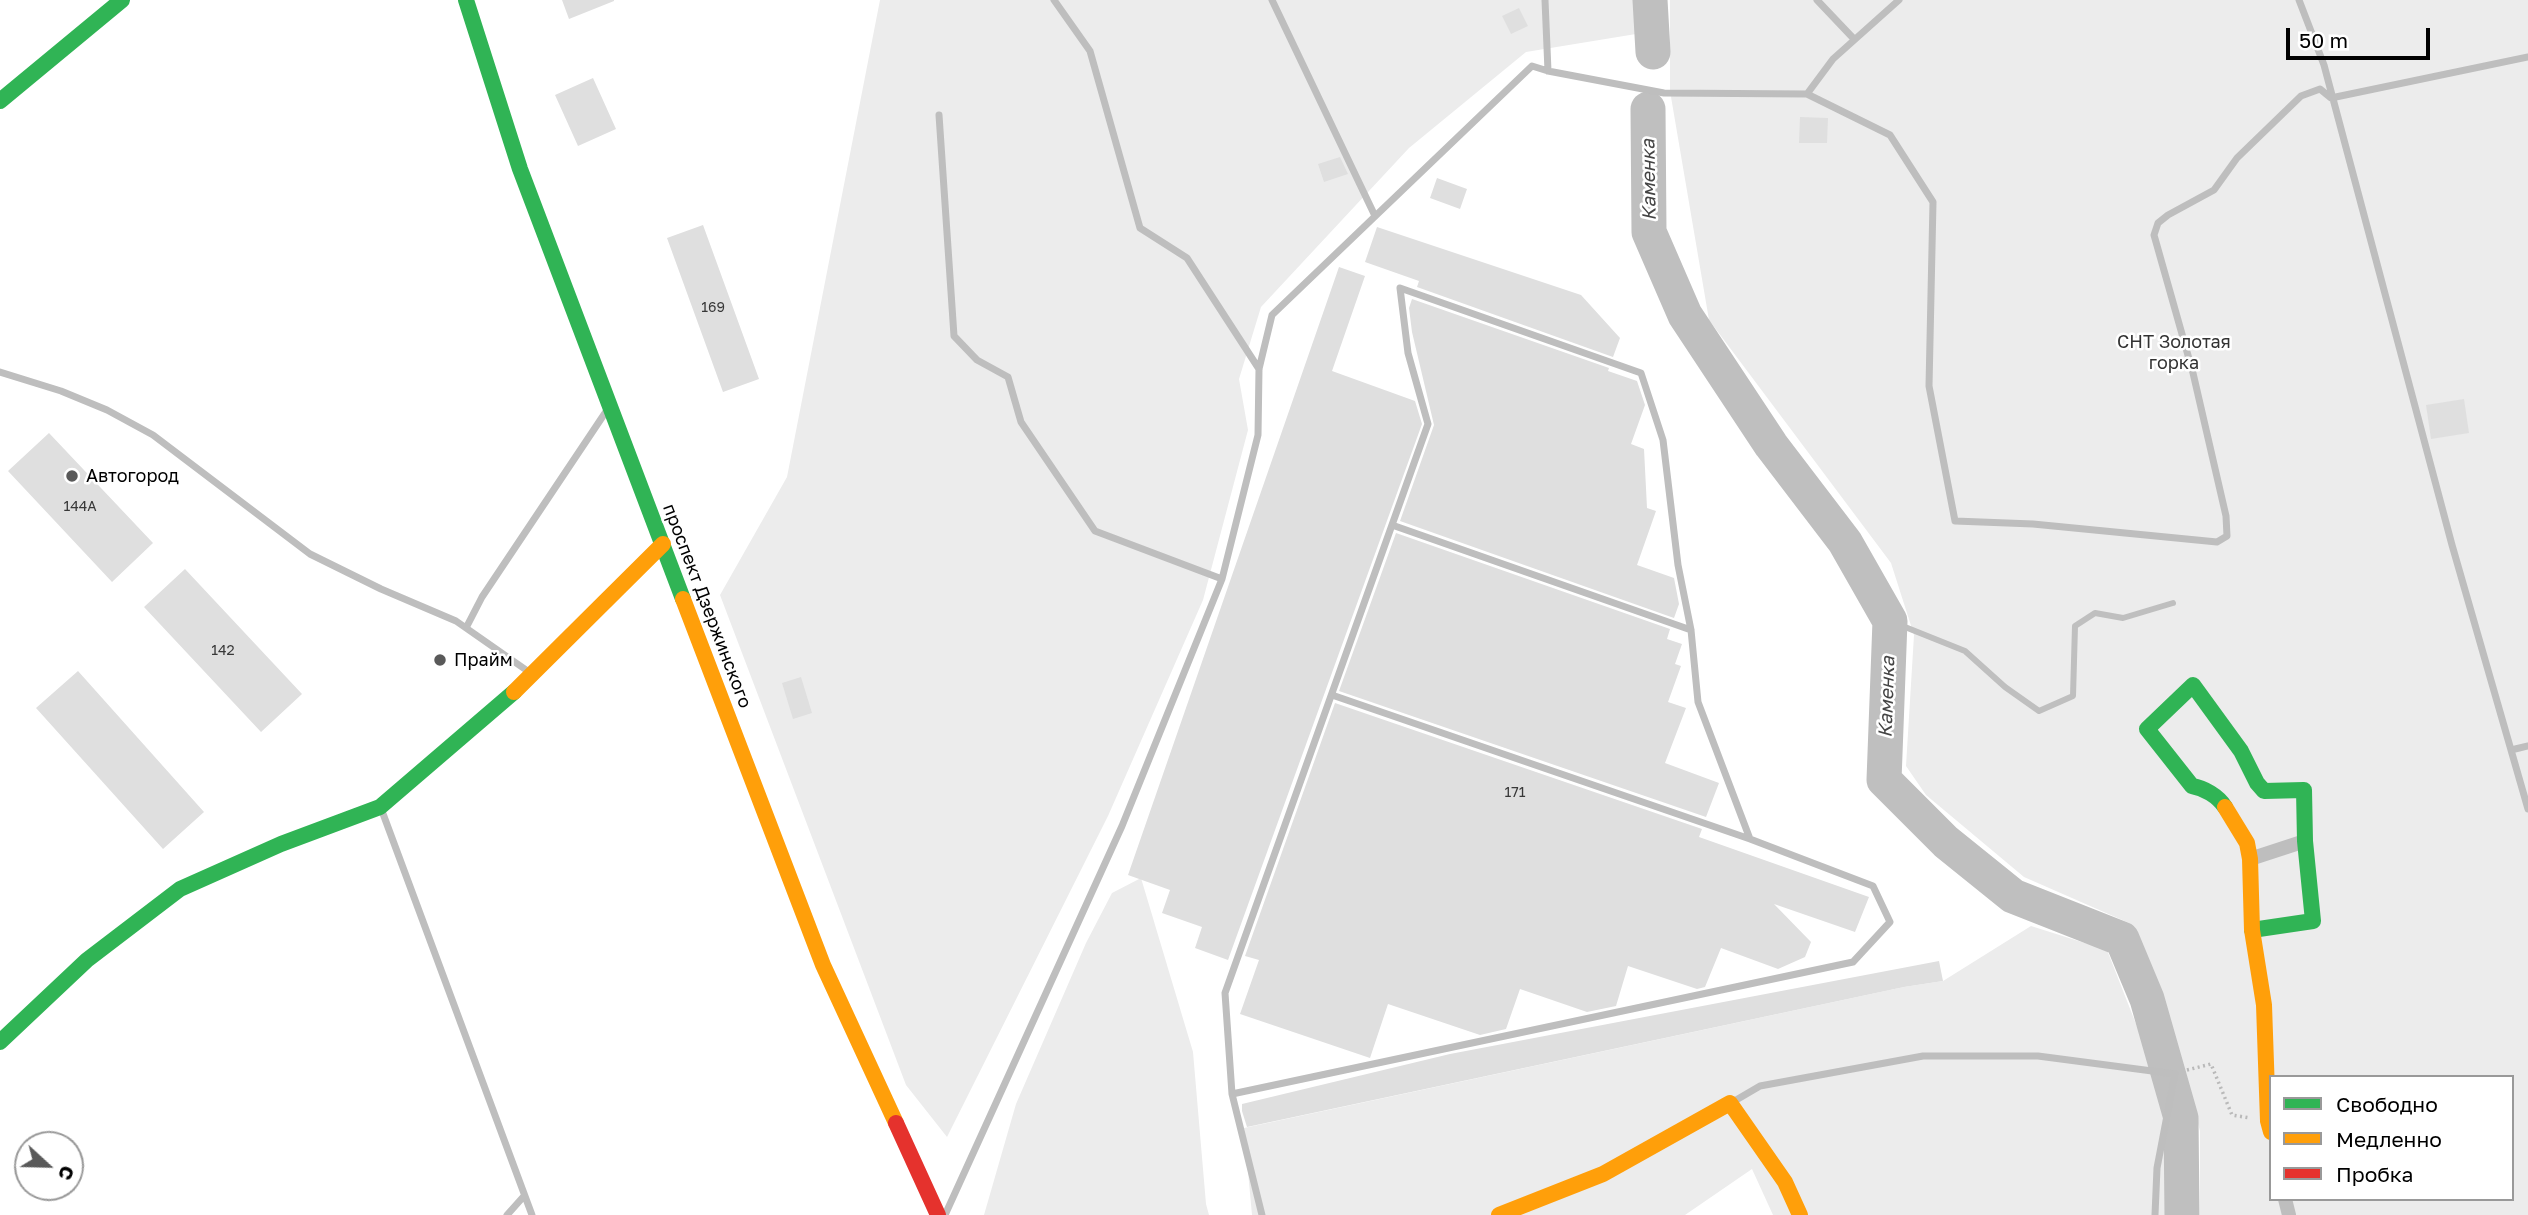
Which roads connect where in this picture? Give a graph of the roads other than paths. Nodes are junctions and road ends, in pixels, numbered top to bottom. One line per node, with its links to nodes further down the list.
1 (122, 0): 14 (street)
2 (466, 0): 19 (street, проспект Дзержинского)
3 (1054, 0): 17 (lane)
4 (1272, 0): 16 (lane)
5 (1545, 0): 11 (lane)
6 (1817, 0): 9 (lane)
7 (1899, 0): 9 (lane)
8 (2299, 0): 13 (lane)
9 (1854, 40): 12 (lane)
10 (2528, 57): 13 (lane)
11 (1548, 71): 12 (lane); 16 (lane)
12 (1807, 94): 13 (lane)
13 (2331, 98): 28 (lane)
14 (0, 101)
15 (939, 115): 22 (lane)
16 (1375, 216): 17 (lane)
17 (1259, 369): 22 (lane)
18 (0, 372): 23 (lane)
19 (609, 406): 21 (street, проспект Дзержинского); 23 (lane)
20 (1392, 525): 24 (lane); 24 (lane); 26 (lane)
21 (663, 544): 25 (street); 42 (street, проспект Дзержинского)
22 (1222, 579): 43 (lane)
23 (466, 628): 25 (lane)
24 (1690, 631): 31 (lane)
25 (533, 675): 29 (street)
26 (1332, 695): 31 (lane); 36 (lane)
27 (2528, 746): 28 (lane)
28 (2511, 750): 30 (lane)
29 (380, 807): 35 (street); 39 (lane)
30 (2528, 809)
31 (1750, 839): 36 (lane)
32 (2305, 841): 33 (street); 33 (street); 34 (street)
33 (2250, 859): 34 (street)
34 (2252, 930): 38 (street)
35 (0, 1042)
36 (1232, 1094): 44 (lane)
37 (1730, 1103): 45 (street); 46 (street); 47 (lane)
38 (2269, 1107)
39 (524, 1196): 40 (lane); 41 (lane)
40 (507, 1215)
41 (532, 1215)
42 (938, 1215)
43 (945, 1215)
44 (1262, 1215)
45 (1499, 1215)
46 (1800, 1215)
47 (2155, 1215)

